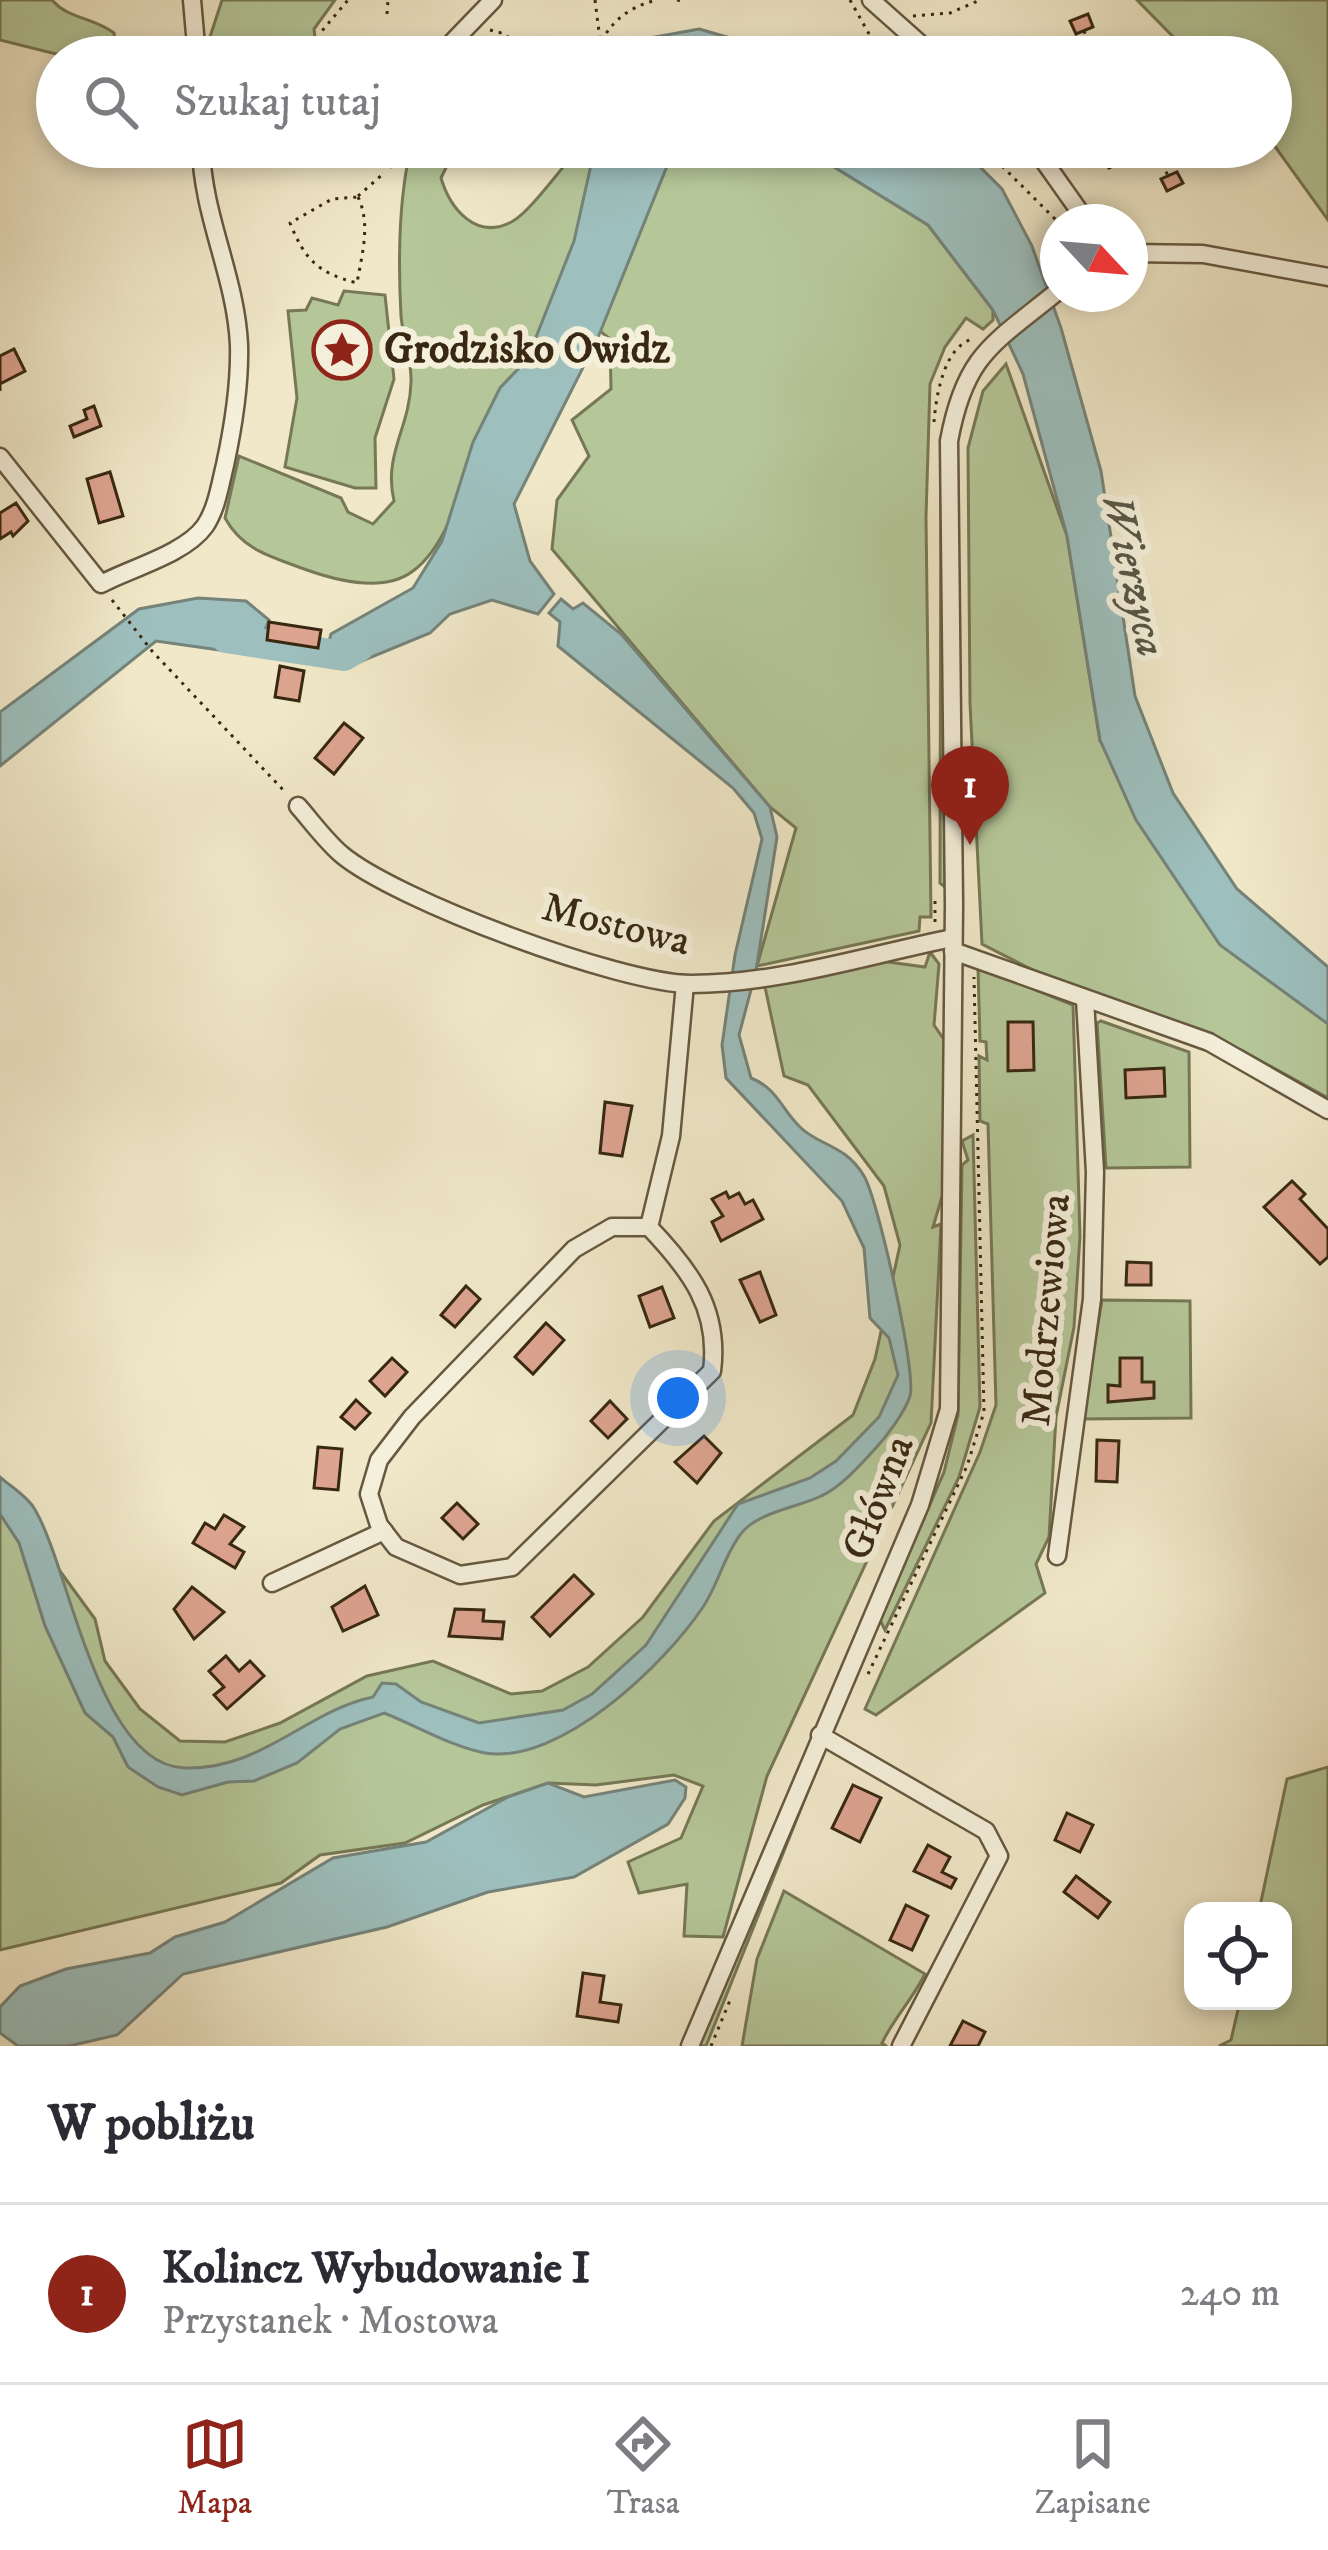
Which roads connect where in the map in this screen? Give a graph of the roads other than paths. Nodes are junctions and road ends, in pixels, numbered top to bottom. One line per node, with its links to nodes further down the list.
1 (192, 0): 4 (street)
2 (493, 0): 5 (street)
3 (871, 0): 6 (street)
4 (195, 36)
5 (459, 36)
6 (911, 36)
7 (201, 168): 13 (street)
8 (1049, 168): 9 (street)
9 (1074, 204)
10 (1148, 253): 11 (street)
11 (1328, 278)
12 (1040, 304): 15 (street, Główna)
13 (0, 457)
14 (298, 806): 16 (street, Mostowa)
15 (953, 945): 16 (street, Mostowa); 17 (street); 23 (street, Główna)
16 (685, 984): 19 (street)
17 (1084, 998): 18 (street); 21 (street, Modrzewiowa)
18 (1328, 1110)
19 (649, 1227): 20 (street); 20 (street)
20 (384, 1532): 22 (street)
21 (1057, 1556)
22 (272, 1583)
23 (820, 1736): 24 (street, Główna); 25 (street)
24 (690, 2046)
25 (902, 2046)

